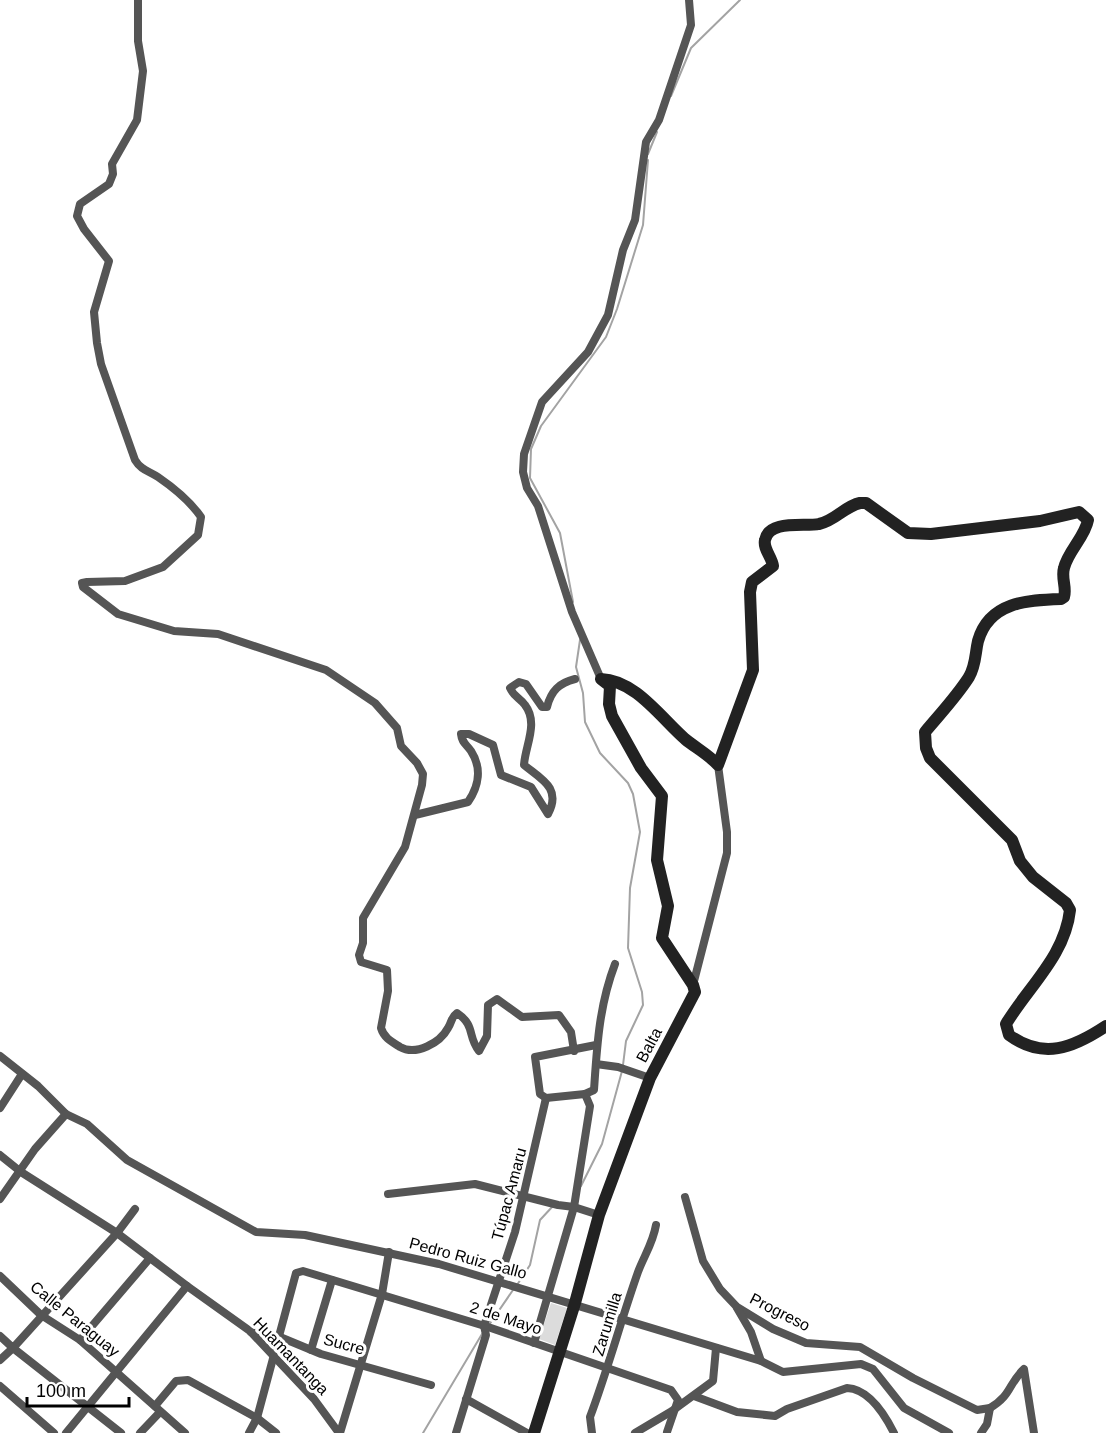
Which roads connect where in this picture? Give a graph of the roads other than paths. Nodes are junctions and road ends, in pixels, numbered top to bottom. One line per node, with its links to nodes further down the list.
1 (138, 0): 6 (street)
2 (689, 0): 4 (street)
3 (575, 678): 6 (street)
4 (605, 682): 5 (street); 8 (street)
5 (718, 765): 8 (street); 9 (street)
6 (415, 815): 11 (street)
7 (615, 964): 10 (street)
8 (693, 985): 15 (street, Balta)
9 (1106, 1026)
10 (596, 1045): 11 (street); 13 (street)
11 (574, 1051): 17 (street)
12 (0, 1056): 14 (street, Pedro Ruiz Gallo)
13 (596, 1064): 15 (street); 16 (street)
14 (22, 1074): 18 (street); 19 (street, Pedro Ruiz Gallo)
15 (650, 1078): 28 (street, Balta)
16 (585, 1094): 17 (street); 26 (street)
17 (546, 1098): 23 (street, Túpac Amaru)
18 (0, 1108)
19 (66, 1114): 21 (street); 31 (street, Pedro Ruiz Gallo)
20 (0, 1155): 21 (street, Huamantanga)
21 (21, 1172): 25 (street); 30 (street, Huamantanga)
22 (388, 1194): 23 (street)
23 (525, 1196): 26 (street); 35 (street, Túpac Amaru)
24 (685, 1197): 40 (street, Progreso)
25 (0, 1199)
26 (574, 1207): 28 (street); 38 (street)
27 (135, 1209): 30 (street)
28 (599, 1215): 39 (street, Balta)
29 (656, 1225): 42 (street, Zarumilla)
30 (117, 1233): 32 (street, Huamantanga); 41 (street)
31 (389, 1252): 35 (street, Pedro Ruiz Gallo); 37 (street)
32 (150, 1258): 36 (street, Huamantanga); 47 (street)
33 (0, 1276): 41 (street, Calle Paraguay)
34 (332, 1280): 37 (street, 2 de Mayo); 46 (street, 2 de Mayo); 51 (street)
35 (500, 1282): 38 (street, Pedro Ruiz Gallo); 43 (street, Túpac Amaru)
36 (187, 1286): 44 (street, Huamantanga); 58 (street)
37 (382, 1294): 43 (street, 2 de Mayo); 56 (street)
38 (549, 1295): 39 (street, Pedro Ruiz Gallo); 48 (street)
39 (575, 1303): 42 (street, Pedro Ruiz Gallo); 52 (street, Balta)
40 (737, 1307): 55 (street); 64 (street, Progreso)
41 (41, 1315): 47 (street, Calle Paraguay); 49 (street)
42 (624, 1320): 50 (street, Pedro Ruiz Gallo); 57 (street, Zarumilla)
43 (485, 1328): 48 (street, 2 de Mayo); 62 (street, Túpac Amaru)
44 (250, 1331): 46 (street, Sucre); 53 (street, Huamantanga)
45 (0, 1336): 49 (street)
46 (280, 1337): 51 (street, Sucre); 53 (street)
47 (80, 1340): 58 (street, Calle Paraguay)
48 (534, 1343): 52 (street, 2 de Mayo)
49 (13, 1348): 54 (street); 63 (street)
50 (716, 1348): 55 (street, Pedro Ruiz Gallo); 61 (street)
51 (311, 1350): 56 (street, Sucre)
52 (559, 1351): 57 (street, 2 de Mayo); 80 (street, Balta)
53 (272, 1355): 67 (street); 77 (street, Huamantanga)
54 (0, 1360)
55 (761, 1361): 84 (street, Pedro Ruiz Gallo)
56 (359, 1363): 59 (street, Sucre); 77 (street)
57 (608, 1369): 66 (street, 2 de Mayo); 81 (street, Zarumilla)
58 (118, 1373): 63 (street); 65 (street, Calle Paraguay)
59 (431, 1385)
60 (0, 1386): 70 (street)
61 (694, 1396): 66 (street); 83 (street)
62 (466, 1399): 78 (street, Túpac Amaru); 79 (street)
63 (87, 1406): 71 (street); 72 (street)
64 (990, 1408): 85 (street); 86 (street)
65 (158, 1409): 67 (street); 73 (street); 74 (street, Calle Paraguay)
66 (672, 1411): 68 (street); 69 (street)
67 (257, 1418): 75 (street); 76 (street)
68 (652, 1421): 69 (street); 82 (street)
69 (668, 1432)
70 (54, 1433)
71 (66, 1433)
72 (121, 1433)
73 (140, 1433)
74 (185, 1433)
75 (249, 1433)
76 (276, 1433)
77 (339, 1433)
78 (456, 1433)
79 (527, 1433)
80 (534, 1433)
81 (592, 1433)
82 (635, 1433)
83 (894, 1433)
84 (949, 1433)
85 (981, 1433)
86 (1034, 1433)

